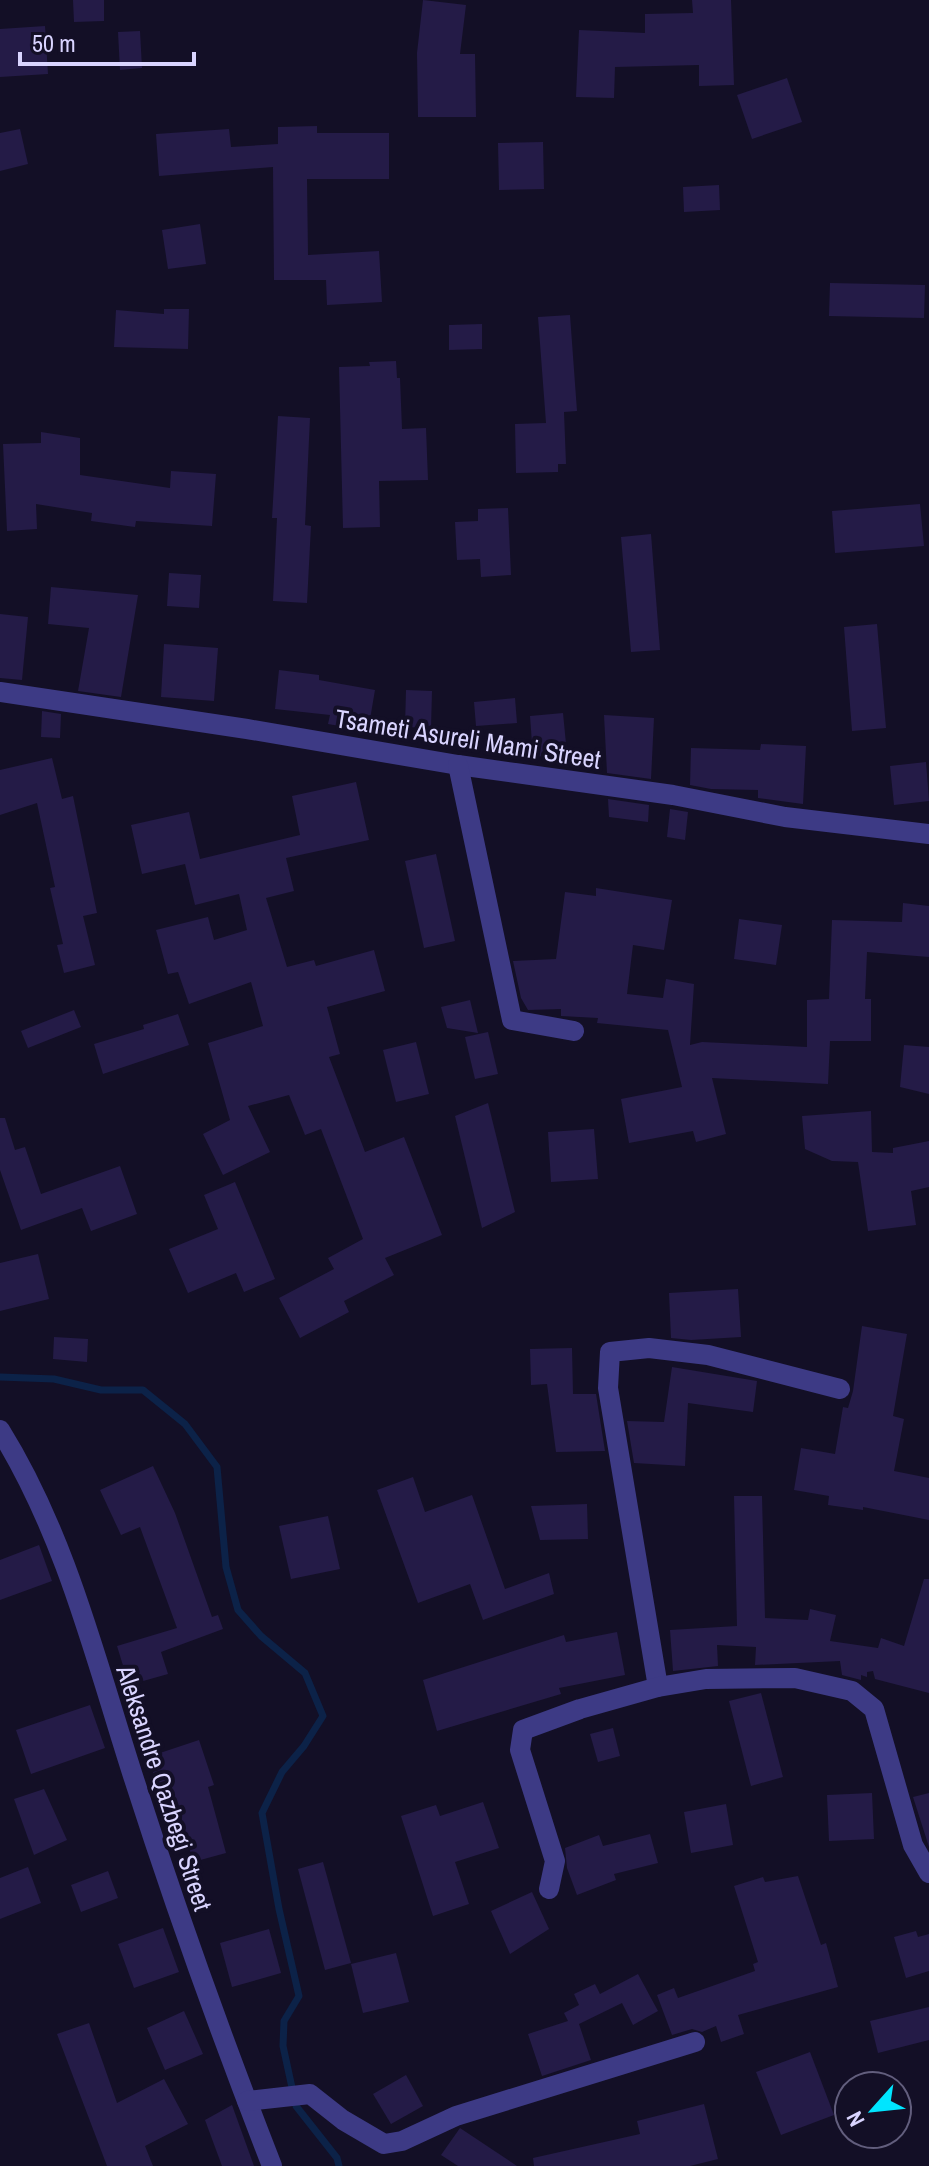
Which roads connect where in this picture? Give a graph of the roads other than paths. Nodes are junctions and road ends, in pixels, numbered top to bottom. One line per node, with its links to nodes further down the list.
1 (0, 692): 2 (street, Tsameti Asureli Mami Street)
2 (458, 765): 3 (street, Tsameti Asureli Mami Street); 4 (street)
3 (929, 834)
4 (574, 1031)
5 (840, 1389): 7 (street)
6 (0, 1430): 11 (street, Aleksandre Qazbegi Street)
7 (658, 1687): 8 (street); 9 (street)
8 (929, 1873)
9 (549, 1889)
10 (695, 2042): 11 (street)
11 (255, 2100): 12 (street, Aleksandre Qazbegi Street)
12 (272, 2166)

